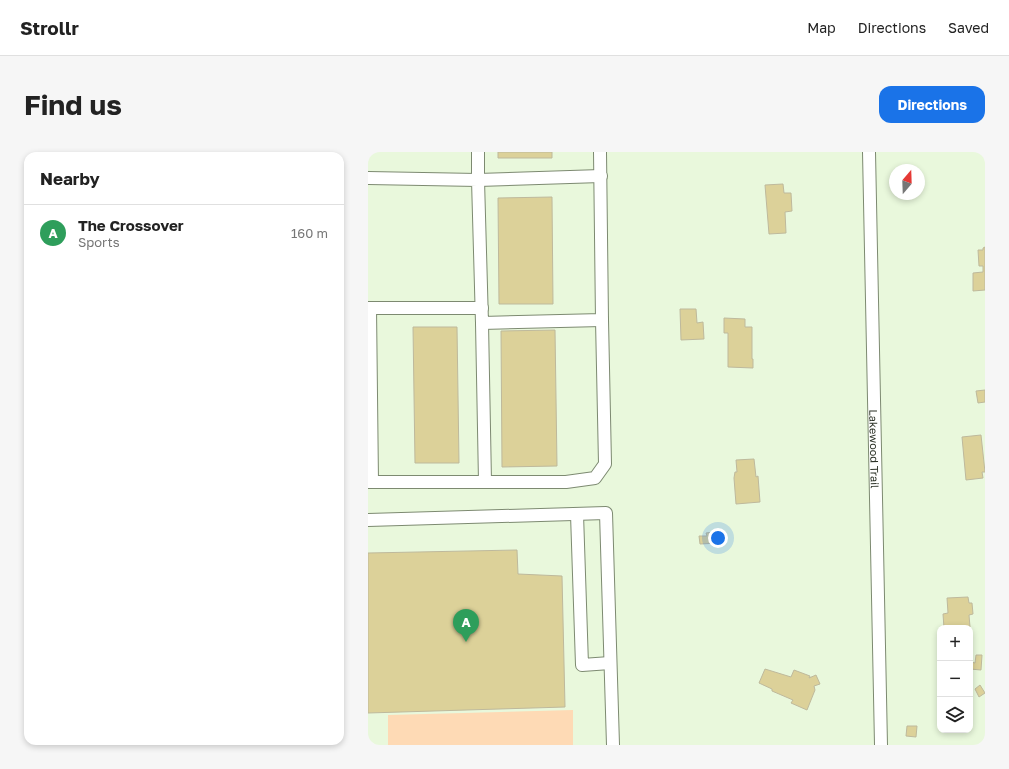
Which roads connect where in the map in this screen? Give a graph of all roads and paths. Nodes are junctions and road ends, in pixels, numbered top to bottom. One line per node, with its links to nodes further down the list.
1 (478, 152): 6 (street)
2 (600, 152): 4 (street)
3 (869, 152): 17 (street, Lakewood Trail)
4 (601, 176): 6 (street); 9 (street)
5 (368, 178): 6 (street)
6 (478, 180): 8 (street)
7 (369, 308): 8 (street); 11 (street)
8 (482, 308): 10 (street)
9 (602, 320): 10 (street); 12 (street)
10 (482, 323): 12 (street)
11 (370, 482): 12 (street)
12 (485, 482)
13 (577, 514): 14 (street); 15 (street); 15 (street)
14 (368, 520)
15 (610, 663): 16 (street)
16 (612, 745)
17 (881, 745)

